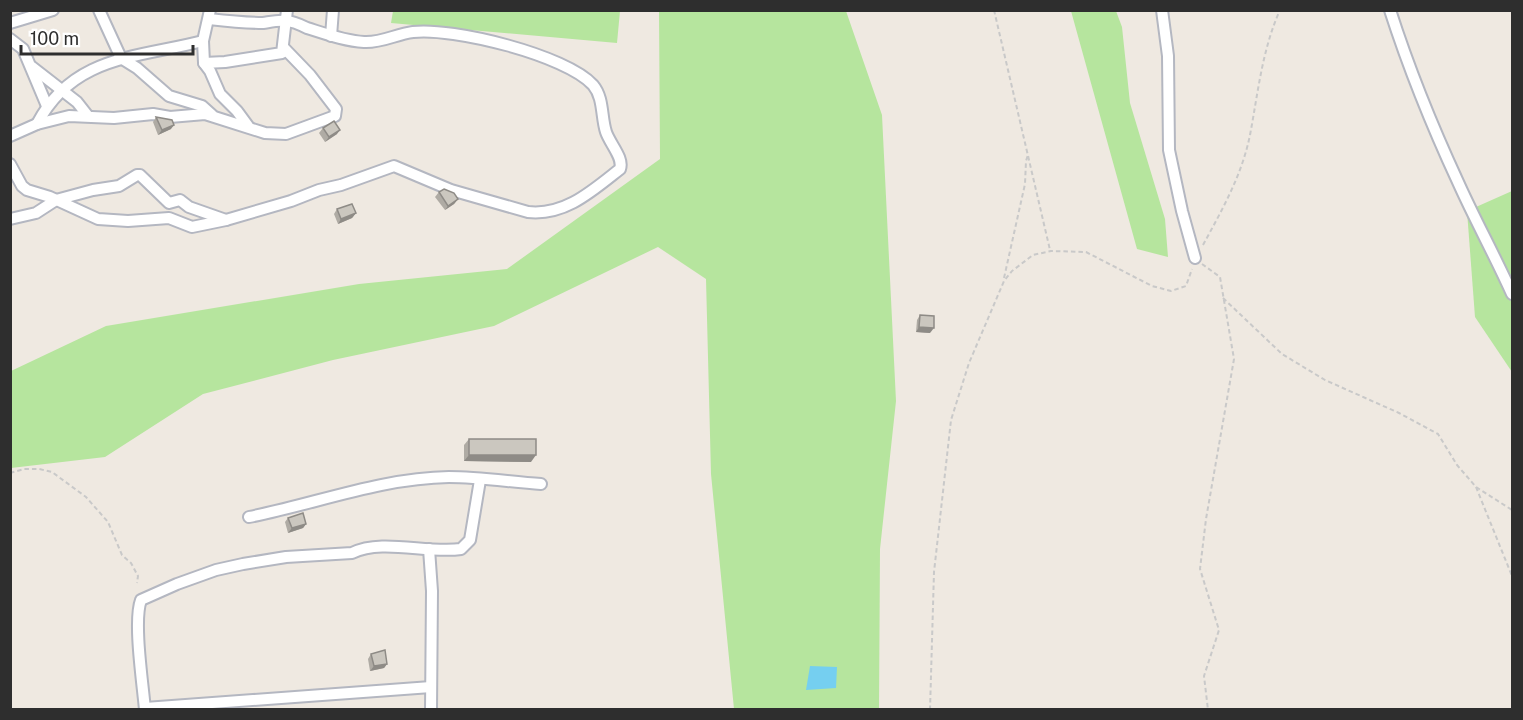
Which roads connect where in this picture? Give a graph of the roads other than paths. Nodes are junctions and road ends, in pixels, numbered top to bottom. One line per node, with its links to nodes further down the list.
1 (53, 10): 8 (street)
2 (99, 10): 13 (street)
3 (333, 10): 9 (street)
4 (1162, 10): 27 (street)
5 (1390, 10): 28 (street)
6 (209, 15): 7 (street); 11 (street)
7 (287, 16): 9 (street); 12 (street)
8 (10, 23)
9 (331, 36): 26 (street)
10 (10, 39): 15 (street)
11 (203, 41): 13 (street); 14 (street)
12 (284, 48): 14 (street); 21 (street)
13 (121, 58): 16 (street); 18 (street)
14 (204, 63): 21 (street)
15 (32, 66): 16 (street); 17 (street)
16 (62, 92): 17 (street); 19 (street)
17 (47, 106): 20 (street)
18 (212, 115): 19 (street); 21 (street)
19 (88, 116): 20 (street)
20 (37, 124): 22 (street)
21 (248, 126)
22 (10, 136)
23 (10, 164): 24 (street)
24 (57, 200): 25 (street); 26 (street); 26 (street)
25 (10, 219)
26 (226, 220)
27 (1195, 258)
28 (1512, 294)
29 (480, 480): 30 (street); 31 (street); 32 (street)
30 (541, 484)
31 (249, 517)
32 (429, 549): 33 (street); 34 (street)
33 (431, 687): 34 (street); 35 (street)
34 (145, 709)
35 (431, 710)

